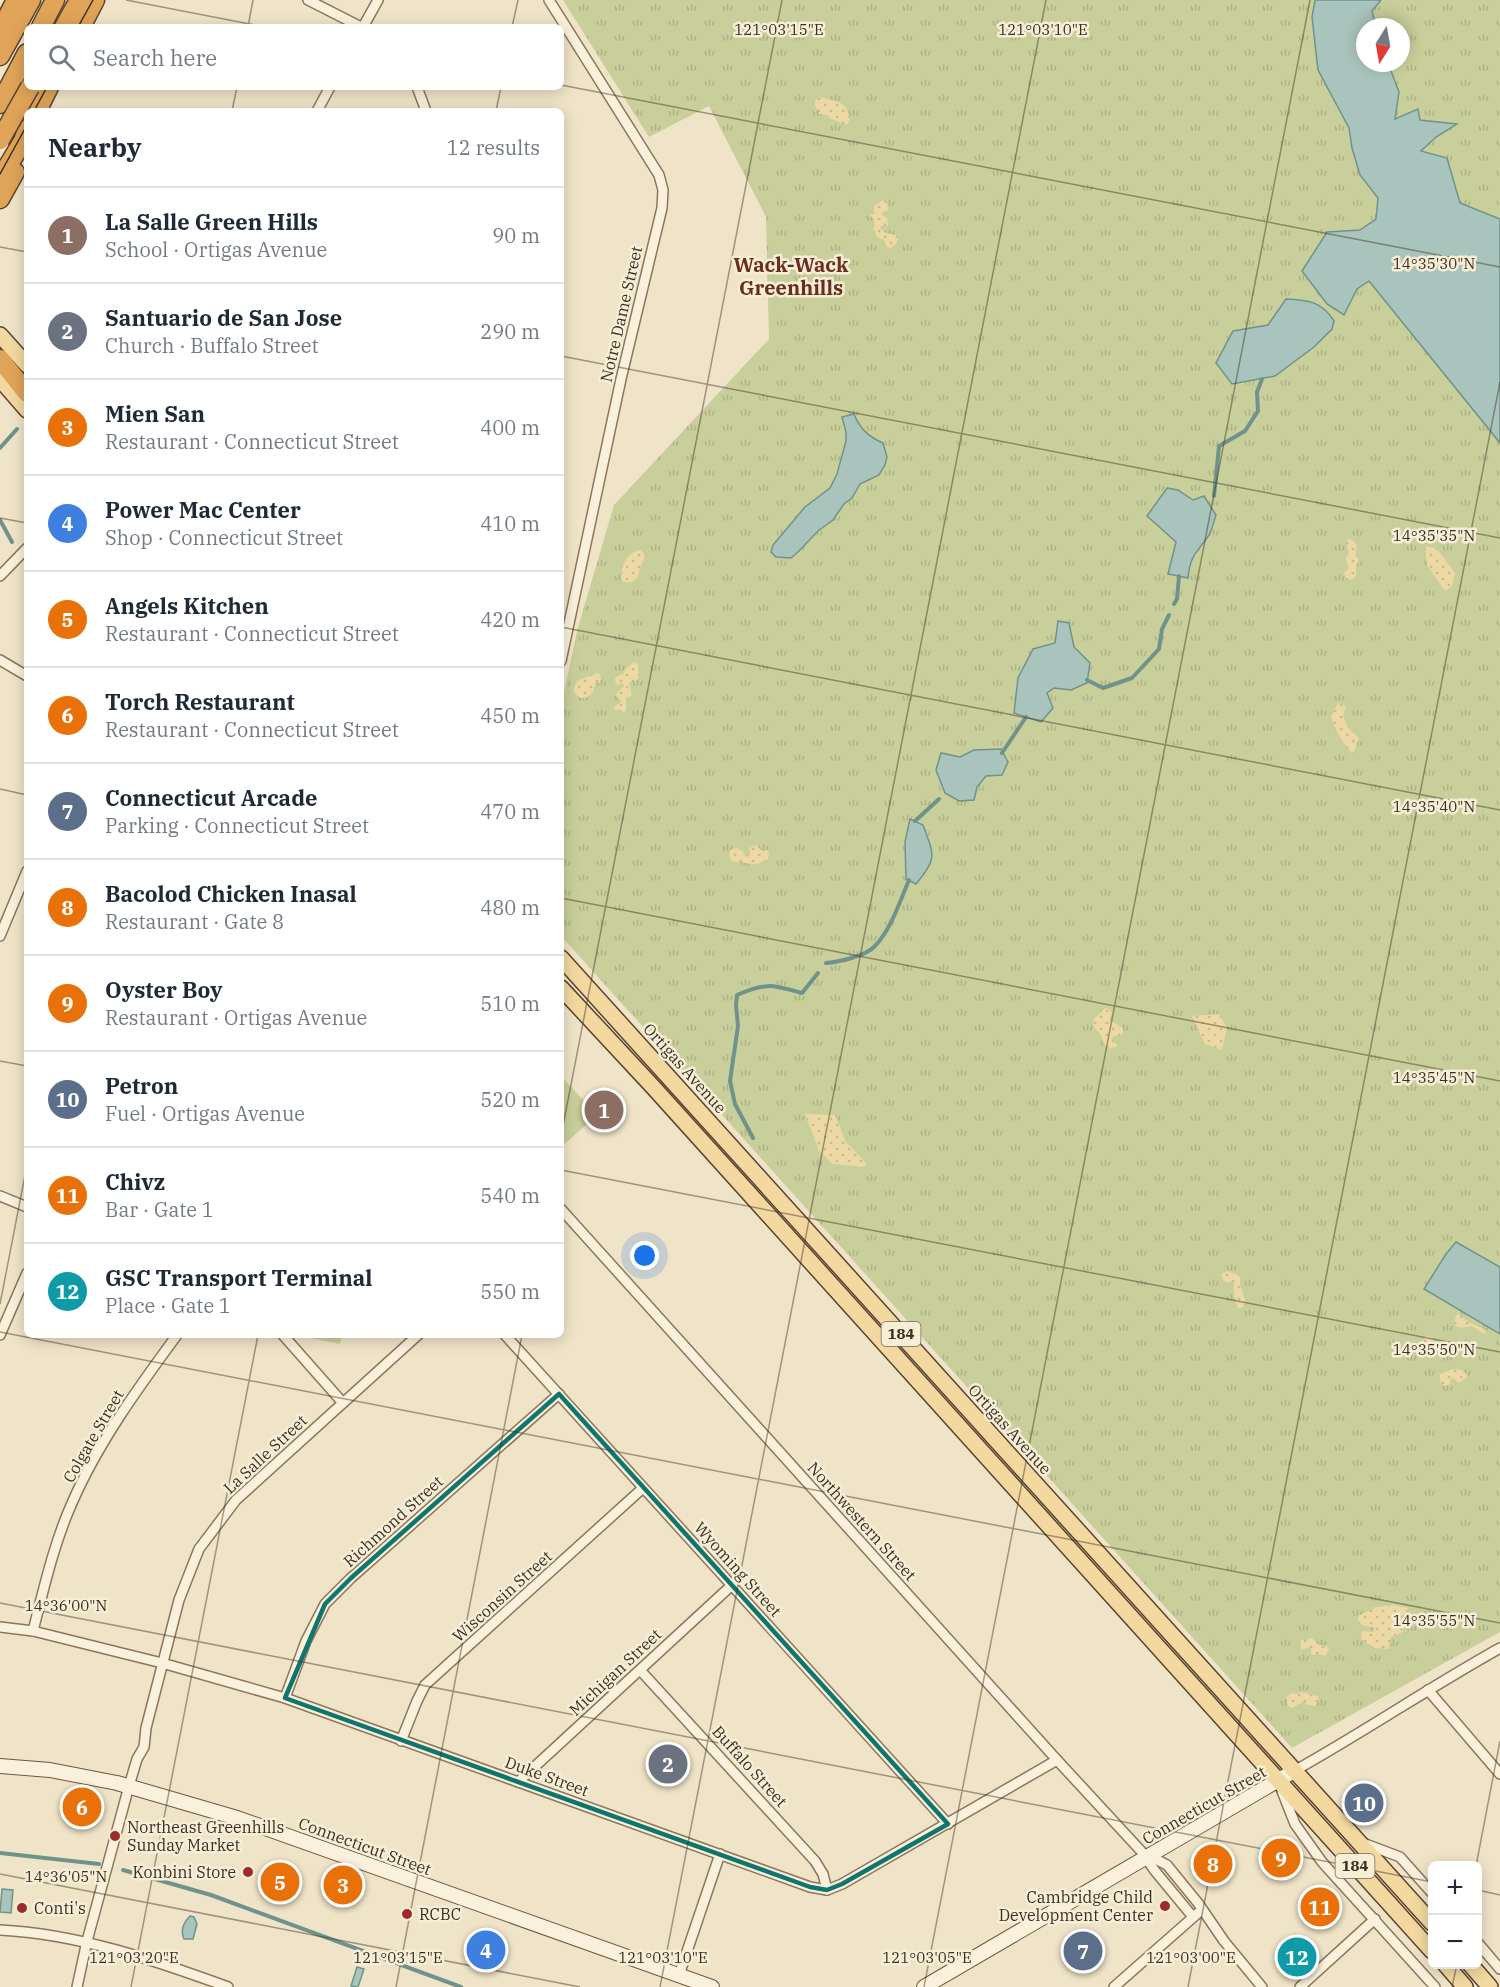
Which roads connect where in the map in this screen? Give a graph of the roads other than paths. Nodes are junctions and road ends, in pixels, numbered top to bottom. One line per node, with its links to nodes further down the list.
1 (16, 0): 16 (highway)
2 (31, 0): 17 (highway)
3 (55, 0): 10 (highway)
4 (79, 0): 11 (highway)
5 (95, 0): 12 (highway)
6 (107, 0): 13 (highway)
7 (308, 0): 14 (street)
8 (378, 0): 15 (street)
9 (549, 0): 42 (street, Notre Dame Street)
10 (43, 24)
11 (66, 24)
12 (83, 24)
13 (95, 24)
14 (356, 24)
15 (364, 24)
16 (0, 31)
17 (0, 56)
18 (24, 59): 24 (highway)
19 (28, 90): 30 (highway, bridge)
20 (48, 90): 25 (highway)
21 (60, 90): 26 (highway)
22 (328, 90): 27 (street)
23 (418, 90): 28 (street)
24 (0, 104)
25 (38, 108)
26 (51, 108)
27 (319, 108)
28 (425, 108)
29 (24, 138): 30 (highway); 31 (highway); 32 (highway); 33 (highway)
30 (0, 139)
31 (0, 169)
32 (0, 179)
33 (0, 199)
34 (0, 335): 36 (main road)
35 (0, 359): 38 (highway)
36 (24, 362)
37 (0, 379): 39 (main road)
38 (24, 389)
39 (24, 407)
40 (24, 551): 41 (street)
41 (0, 576)
42 (564, 632)
43 (0, 660): 44 (street)
44 (24, 674)
45 (24, 879): 46 (street)
46 (0, 936)
47 (564, 961): 72 (main road, Ortigas Avenue / 184)
48 (564, 991): 74 (main road, 184)
49 (0, 1197): 50 (street)
50 (24, 1206)
51 (564, 1212): 70 (street, Northwestern Street)
52 (24, 1280): 53 (street)
53 (0, 1335)
54 (175, 1338): 63 (street, Colgate Street)
55 (286, 1338): 59 (street)
56 (415, 1338): 59 (street, La Salle Street)
57 (508, 1338): 58 (street, Wyoming Street)
58 (558, 1394): 60 (street, Wyoming Street); 68 (street, Richmond Street)
59 (343, 1404): 65 (street, La Salle Street)
60 (643, 1488): 61 (street, Wyoming Street); 69 (street, Wisconsin Street)
61 (732, 1585): 66 (street, Michigan Street); 77 (street, Wyoming Street)
62 (0, 1627): 63 (street, Duke Street)
63 (33, 1631): 65 (street, Duke Street)
64 (1500, 1648): 67 (street, Connecticut Street)
65 (162, 1663): 68 (street, Duke Street); 76 (street, La Salle Street)
66 (640, 1670): 75 (street, Michigan Street); 82 (street, Buffalo Street)
67 (1428, 1690): 72 (street, Connecticut Street); 73 (street)
68 (285, 1698): 69 (street, Duke Street)
69 (401, 1741): 75 (street, Duke Street)
70 (1057, 1760): 77 (street); 80 (street, Northwestern Street)
71 (0, 1766): 76 (street, Connecticut Street)
72 (1294, 1771): 74 (street, Connecticut Street); 78 (main road, Ortigas Avenue / 184)
73 (1500, 1774)
74 (1278, 1780): 80 (street, Connecticut Street); 85 (street); 89 (main road, 184)
75 (518, 1782): 79 (street, Duke Street)
76 (129, 1786): 88 (street, La Salle Street); 94 (street, Connecticut Street)
77 (948, 1824): 82 (street)
78 (1358, 1841): 81 (street); 86 (main road, Ortigas Avenue / 184)
79 (720, 1854): 82 (street, Duke Street); 94 (street)
80 (1146, 1855): 83 (street); 84 (street); 98 (street, Connecticut Street)
81 (1428, 1888)
82 (827, 1890)
83 (1202, 1910): 84 (street); 100 (street)
84 (1193, 1917): 99 (street)
85 (1375, 1919): 101 (street); 102 (street)
86 (1428, 1919)
87 (0, 1930): 88 (street)
88 (87, 1941): 95 (street, La Salle Street); 96 (street)
89 (1428, 1947)
90 (1482, 1948): 93 (street)
91 (1449, 1969): 103 (main road)
92 (1474, 1969): 104 (main road)
93 (1500, 1969)
94 (677, 1981): 97 (street, Connecticut Street)
95 (77, 1987)
96 (228, 1987)
97 (712, 1987)
98 (924, 1987)
99 (1113, 1987)
100 (1262, 1987)
101 (1300, 1987)
102 (1435, 1987)
103 (1465, 1987)
104 (1490, 1987)

